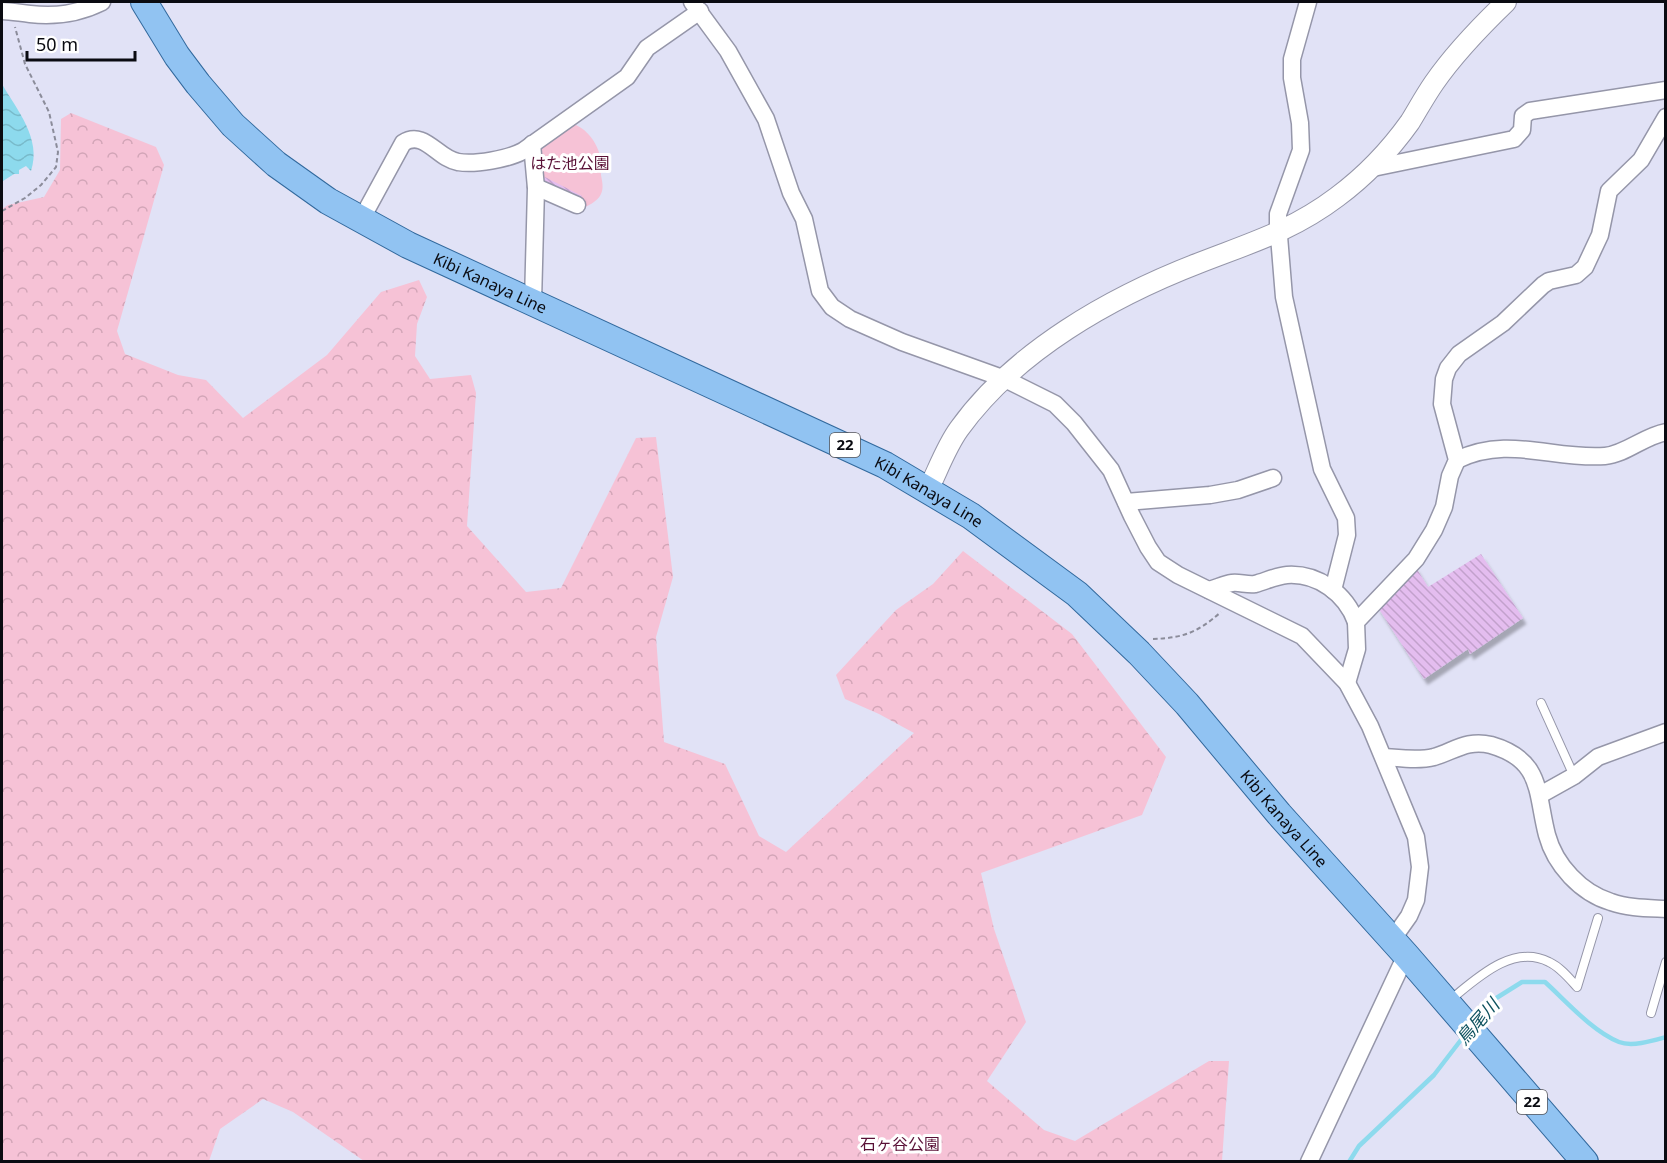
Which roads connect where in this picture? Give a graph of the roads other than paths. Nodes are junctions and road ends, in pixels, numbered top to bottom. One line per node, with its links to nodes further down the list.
1 (102, 2): 6 (street)
2 (144, 2): 13 (main road, Kibi Kanaya Line / 22)
3 (1308, 2): 14 (street)
4 (1506, 2): 10 (street)
5 (696, 6): 9 (street); 16 (street)
6 (8, 11)
7 (1665, 90): 10 (street)
8 (1665, 117): 18 (street)
9 (532, 144): 11 (street); 13 (street)
10 (1368, 169): 14 (street)
11 (536, 187): 12 (street); 15 (street)
12 (577, 206)
13 (361, 220): 15 (main road, Kibi Kanaya Line / 22)
14 (1279, 233): 16 (street); 23 (street)
15 (533, 302): 20 (main road, Kibi Kanaya Line / 22)
16 (1005, 379): 20 (street); 21 (street)
17 (1665, 432): 18 (street)
18 (1457, 460): 24 (street)
19 (1273, 478): 21 (street)
20 (928, 490): 33 (main road, Kibi Kanaya Line / 22)
21 (1126, 502): 22 (street)
22 (1209, 590): 23 (street); 25 (street)
23 (1333, 590): 24 (street)
24 (1356, 622): 25 (street)
25 (1347, 683): 28 (street)
26 (1541, 703): 29 (lane)
27 (1665, 732): 29 (street)
28 (1384, 757): 30 (street); 33 (street)
29 (1574, 776): 30 (street)
30 (1540, 795): 31 (street)
31 (1665, 909)
32 (1598, 918): 35 (lane)
33 (1399, 948): 35 (main road, Kibi Kanaya Line / 22); 37 (street)
34 (1665, 962): 36 (lane)
35 (1453, 1009): 38 (main road, Kibi Kanaya Line / 22)
36 (1651, 1013)
37 (1309, 1161)
38 (1586, 1161)

